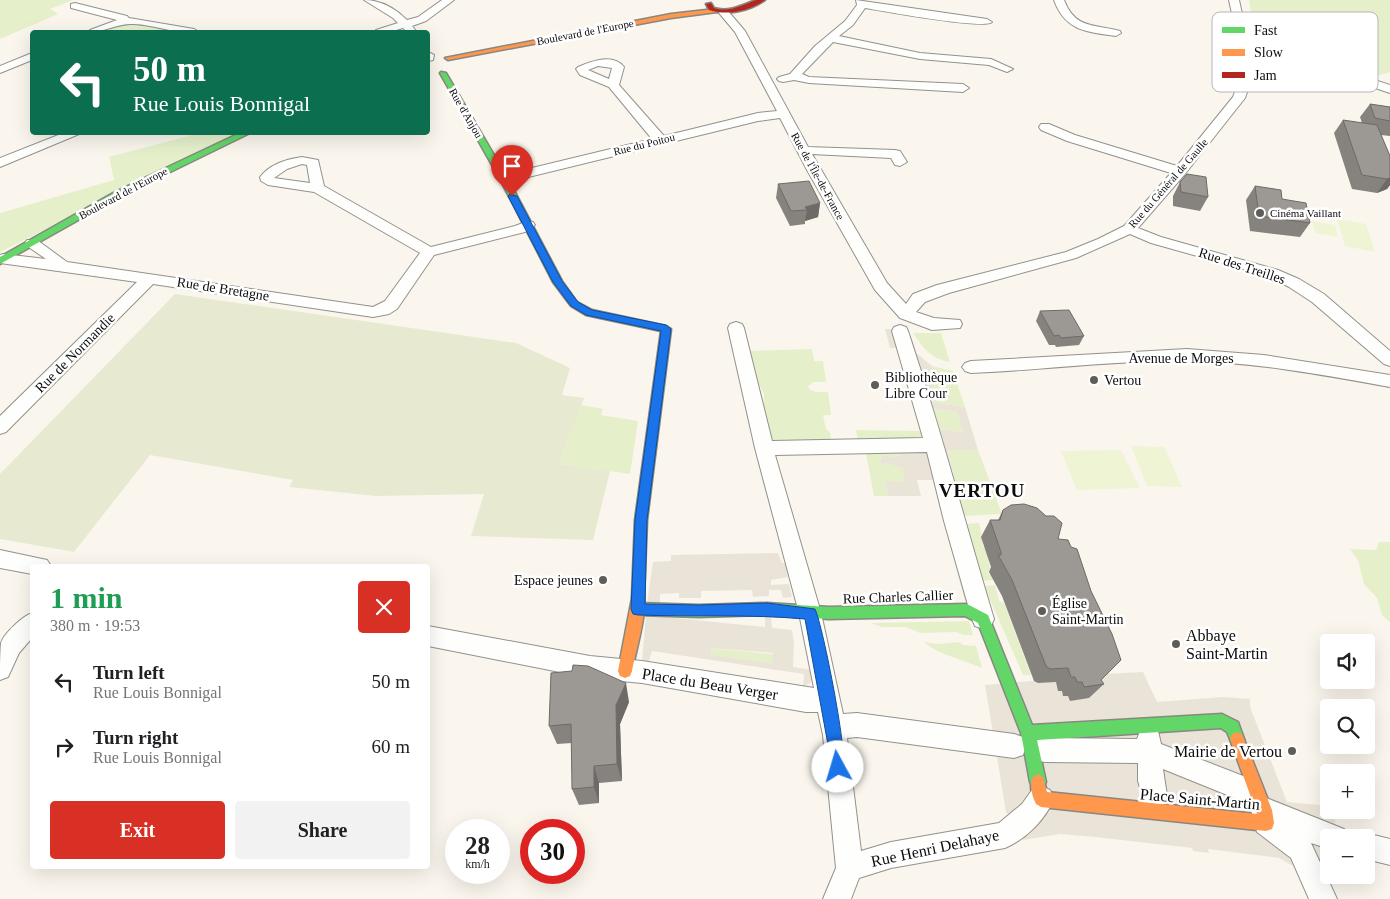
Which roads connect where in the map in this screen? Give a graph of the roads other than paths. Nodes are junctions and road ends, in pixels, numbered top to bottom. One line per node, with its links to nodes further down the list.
1 (369, 0): 11 (street)
2 (449, 0): 11 (street)
3 (762, 0): 6 (street)
4 (1058, 0): 16 (street)
5 (861, 2): 10 (street); 17 (street)
6 (739, 4): 7 (street, Boulevard de l'Europe); 15 (street, Rue de l'Île-de-France)
7 (716, 5): 15 (street, Rue de l'Île-de-France); 20 (street, Boulevard de l'Europe)
8 (76, 6): 9 (street)
9 (126, 21): 12 (street); 13 (street)
10 (987, 22)
11 (409, 28): 14 (street)
12 (100, 30)
13 (169, 30)
14 (394, 30)
15 (740, 31): 24 (street, Rue de l'Île-de-France)
16 (1116, 33)
17 (831, 38): 21 (street); 23 (street)
18 (30, 57): 22 (street)
19 (430, 57): 20 (street, Boulevard de l'Europe)
20 (451, 61): 39 (street, Rue d'Anjou)
21 (1007, 69)
22 (0, 70)
23 (794, 76): 24 (street); 27 (street)
24 (767, 80): 30 (street, Rue de l'Île-de-France)
25 (613, 85): 34 (street)
26 (1378, 85): 28 (street)
27 (963, 88)
28 (1390, 89)
29 (1241, 92): 38 (street, Rue du Général de Gaulle)
30 (784, 114): 34 (street, Rue du Poitou); 35 (street, Rue de l'Île-de-France)
31 (1045, 127): 38 (street)
32 (70, 135): 36 (street)
33 (243, 135): 43 (street, Boulevard de l'Europe)
34 (660, 140): 39 (street, Rue du Poitou)
35 (804, 152): 37 (street); 48 (street, Rue de l'Île-de-France)
36 (0, 162)
37 (900, 162)
38 (1180, 171): 42 (street, Rue du Général de Gaulle)
39 (504, 178): 41 (street, Rue d'Anjou)
40 (318, 188): 44 (street)
41 (528, 225): 44 (street); 51 (street, Rue d'Anjou)
42 (1129, 229): 48 (street, Rue du Général de Gaulle); 52 (street, Rue des Treilles)
43 (32, 243): 45 (street, Boulevard de l'Europe); 46 (street)
44 (429, 252): 47 (street, Rue de Bretagne)
45 (2, 260): 46 (street, Rue de Bretagne)
46 (62, 266): 47 (street, Rue de Bretagne)
47 (150, 278): 55 (street, Rue de Normandie)
48 (903, 323): 49 (street); 56 (street)
49 (954, 324)
50 (736, 328): 57 (street)
51 (666, 329): 60 (street, Place du Beau Verger)
52 (1390, 360)
53 (971, 367): 54 (street, Avenue de Morges)
54 (1390, 381)
55 (0, 427)
56 (934, 445): 57 (street); 62 (street)
57 (764, 448): 61 (street)
58 (0, 559): 59 (street)
59 (30, 564)
60 (638, 609): 61 (street, Rue Charles Callier); 66 (street, Place du Beau Verger)
61 (810, 613): 62 (street, Rue Charles Callier); 67 (street)
62 (983, 619): 70 (street)
63 (30, 625): 65 (street)
64 (430, 636): 66 (street)
65 (0, 669)
66 (625, 671): 67 (street, Place du Beau Verger)
67 (827, 700): 78 (street)
68 (840, 726): 70 (street)
69 (1149, 742): 70 (street); 71 (street); 72 (street)
70 (1039, 743): 73 (street); 74 (street, Place Saint-Martin)
71 (1247, 790)
72 (1154, 796)
73 (1041, 799): 74 (street, Place Saint-Martin); 78 (street, Rue Henri Delahaye)
74 (1265, 816): 75 (street)
75 (1318, 840): 80 (street)
76 (1375, 848): 77 (street)
77 (1390, 852)
78 (849, 868): 79 (street)
79 (837, 899)
80 (1323, 899)

